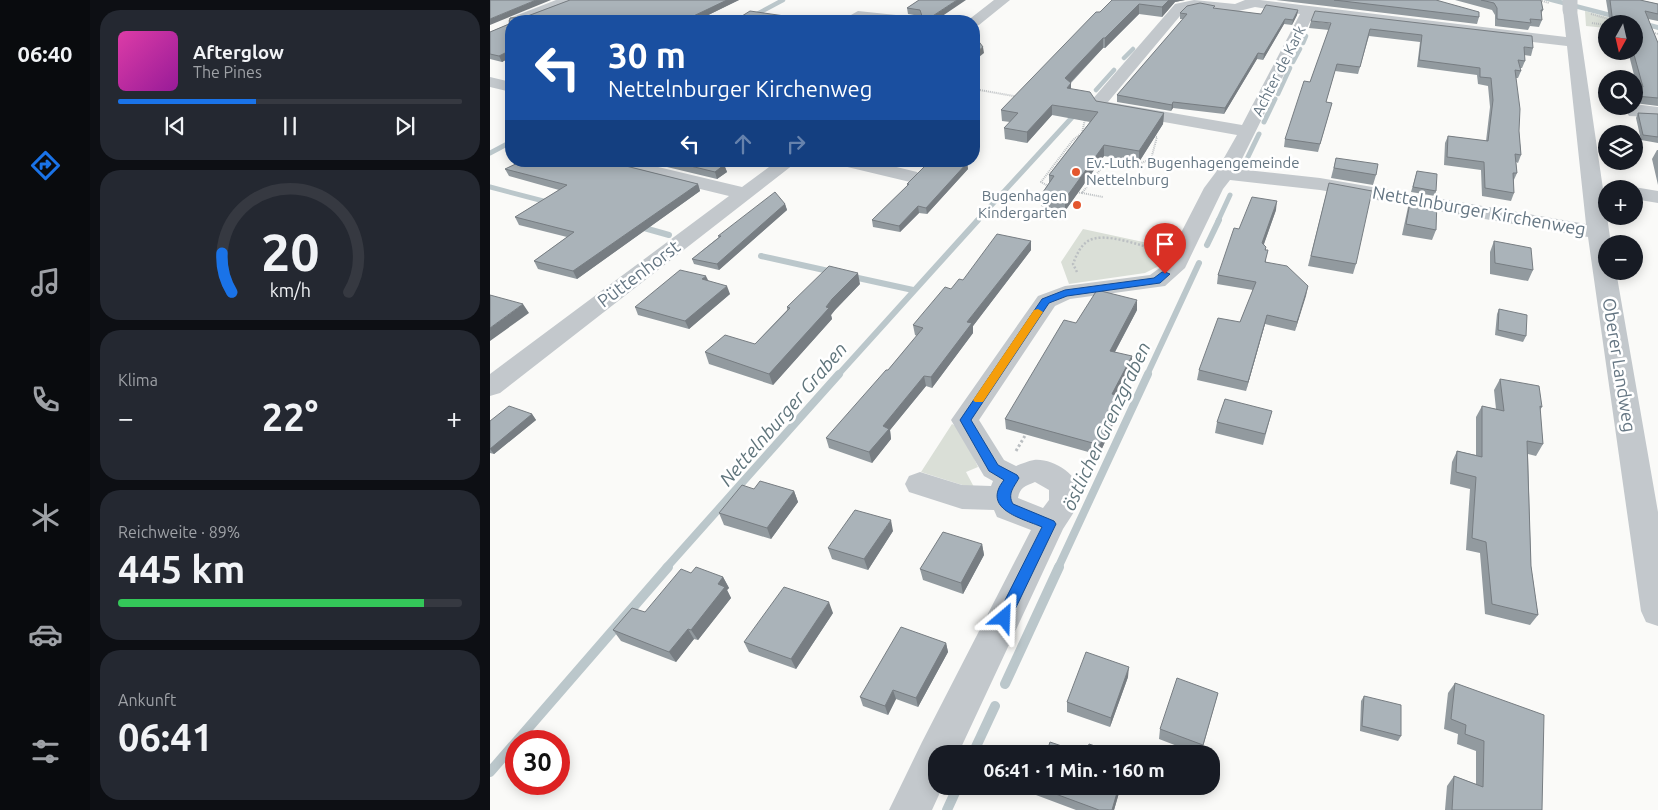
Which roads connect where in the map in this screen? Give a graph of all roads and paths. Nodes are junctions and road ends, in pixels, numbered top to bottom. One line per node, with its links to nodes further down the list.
1 (568, 0): 7 (street)
2 (1003, 0): 11 (street)
3 (1538, 0): 5 (path)
4 (1253, 2): 6 (street); 20 (street)
5 (1565, 4): 15 (street, Oberer Landweg)
6 (1309, 10): 12 (street); 23 (street, Achter de Kark)
7 (528, 15)
8 (858, 15): 9 (street)
9 (872, 15)
10 (1486, 15): 12 (street)
11 (980, 17)
12 (1486, 31): 15 (street)
13 (1647, 31): 14 (path)
14 (1658, 34)
15 (1574, 42): 35 (street, Oberer Landweg)
16 (490, 82): 17 (street)
17 (505, 86)
18 (980, 90): 19 (path)
19 (1020, 97)
20 (1093, 107): 23 (street, Achter de Kark); 24 (path)
21 (1643, 110): 22 (street)
22 (1658, 112)
23 (1248, 131): 33 (street, Achter de Kark)
24 (1082, 133): 25 (path); 38 (path)
25 (1090, 134)
26 (1149, 136): 27 (path)
27 (1151, 159): 29 (path); 33 (path)
28 (1099, 162): 29 (path)
29 (1105, 164): 37 (path)
30 (633, 167): 41 (street)
31 (781, 167): 41 (street, Püttenhorst)
32 (872, 167): 34 (street)
33 (1225, 174): 46 (street, Nettelnburger Kirchenweg); 47 (street)
34 (910, 176)
35 (1599, 180)
36 (1085, 182): 37 (path)
37 (1090, 183): 40 (path)
38 (1055, 188)
39 (1073, 192): 40 (path)
40 (1082, 193): 43 (path)
41 (745, 194): 49 (street, Püttenhorst)
42 (1643, 194): 44 (street)
43 (1103, 197)
44 (1658, 197)
45 (1598, 225): 46 (street, Oberer Landweg)
46 (1598, 232): 53 (street, Oberer Landweg)
47 (1181, 255): 48 (street); 48 (path)
48 (1085, 290): 51 (street)
49 (490, 387)
50 (920, 484): 51 (street)
51 (1008, 489): 52 (street); 52 (street)
52 (1050, 524): 54 (street)
53 (1658, 611)
54 (942, 745)
55 (928, 773): 56 (street)
56 (910, 810)

